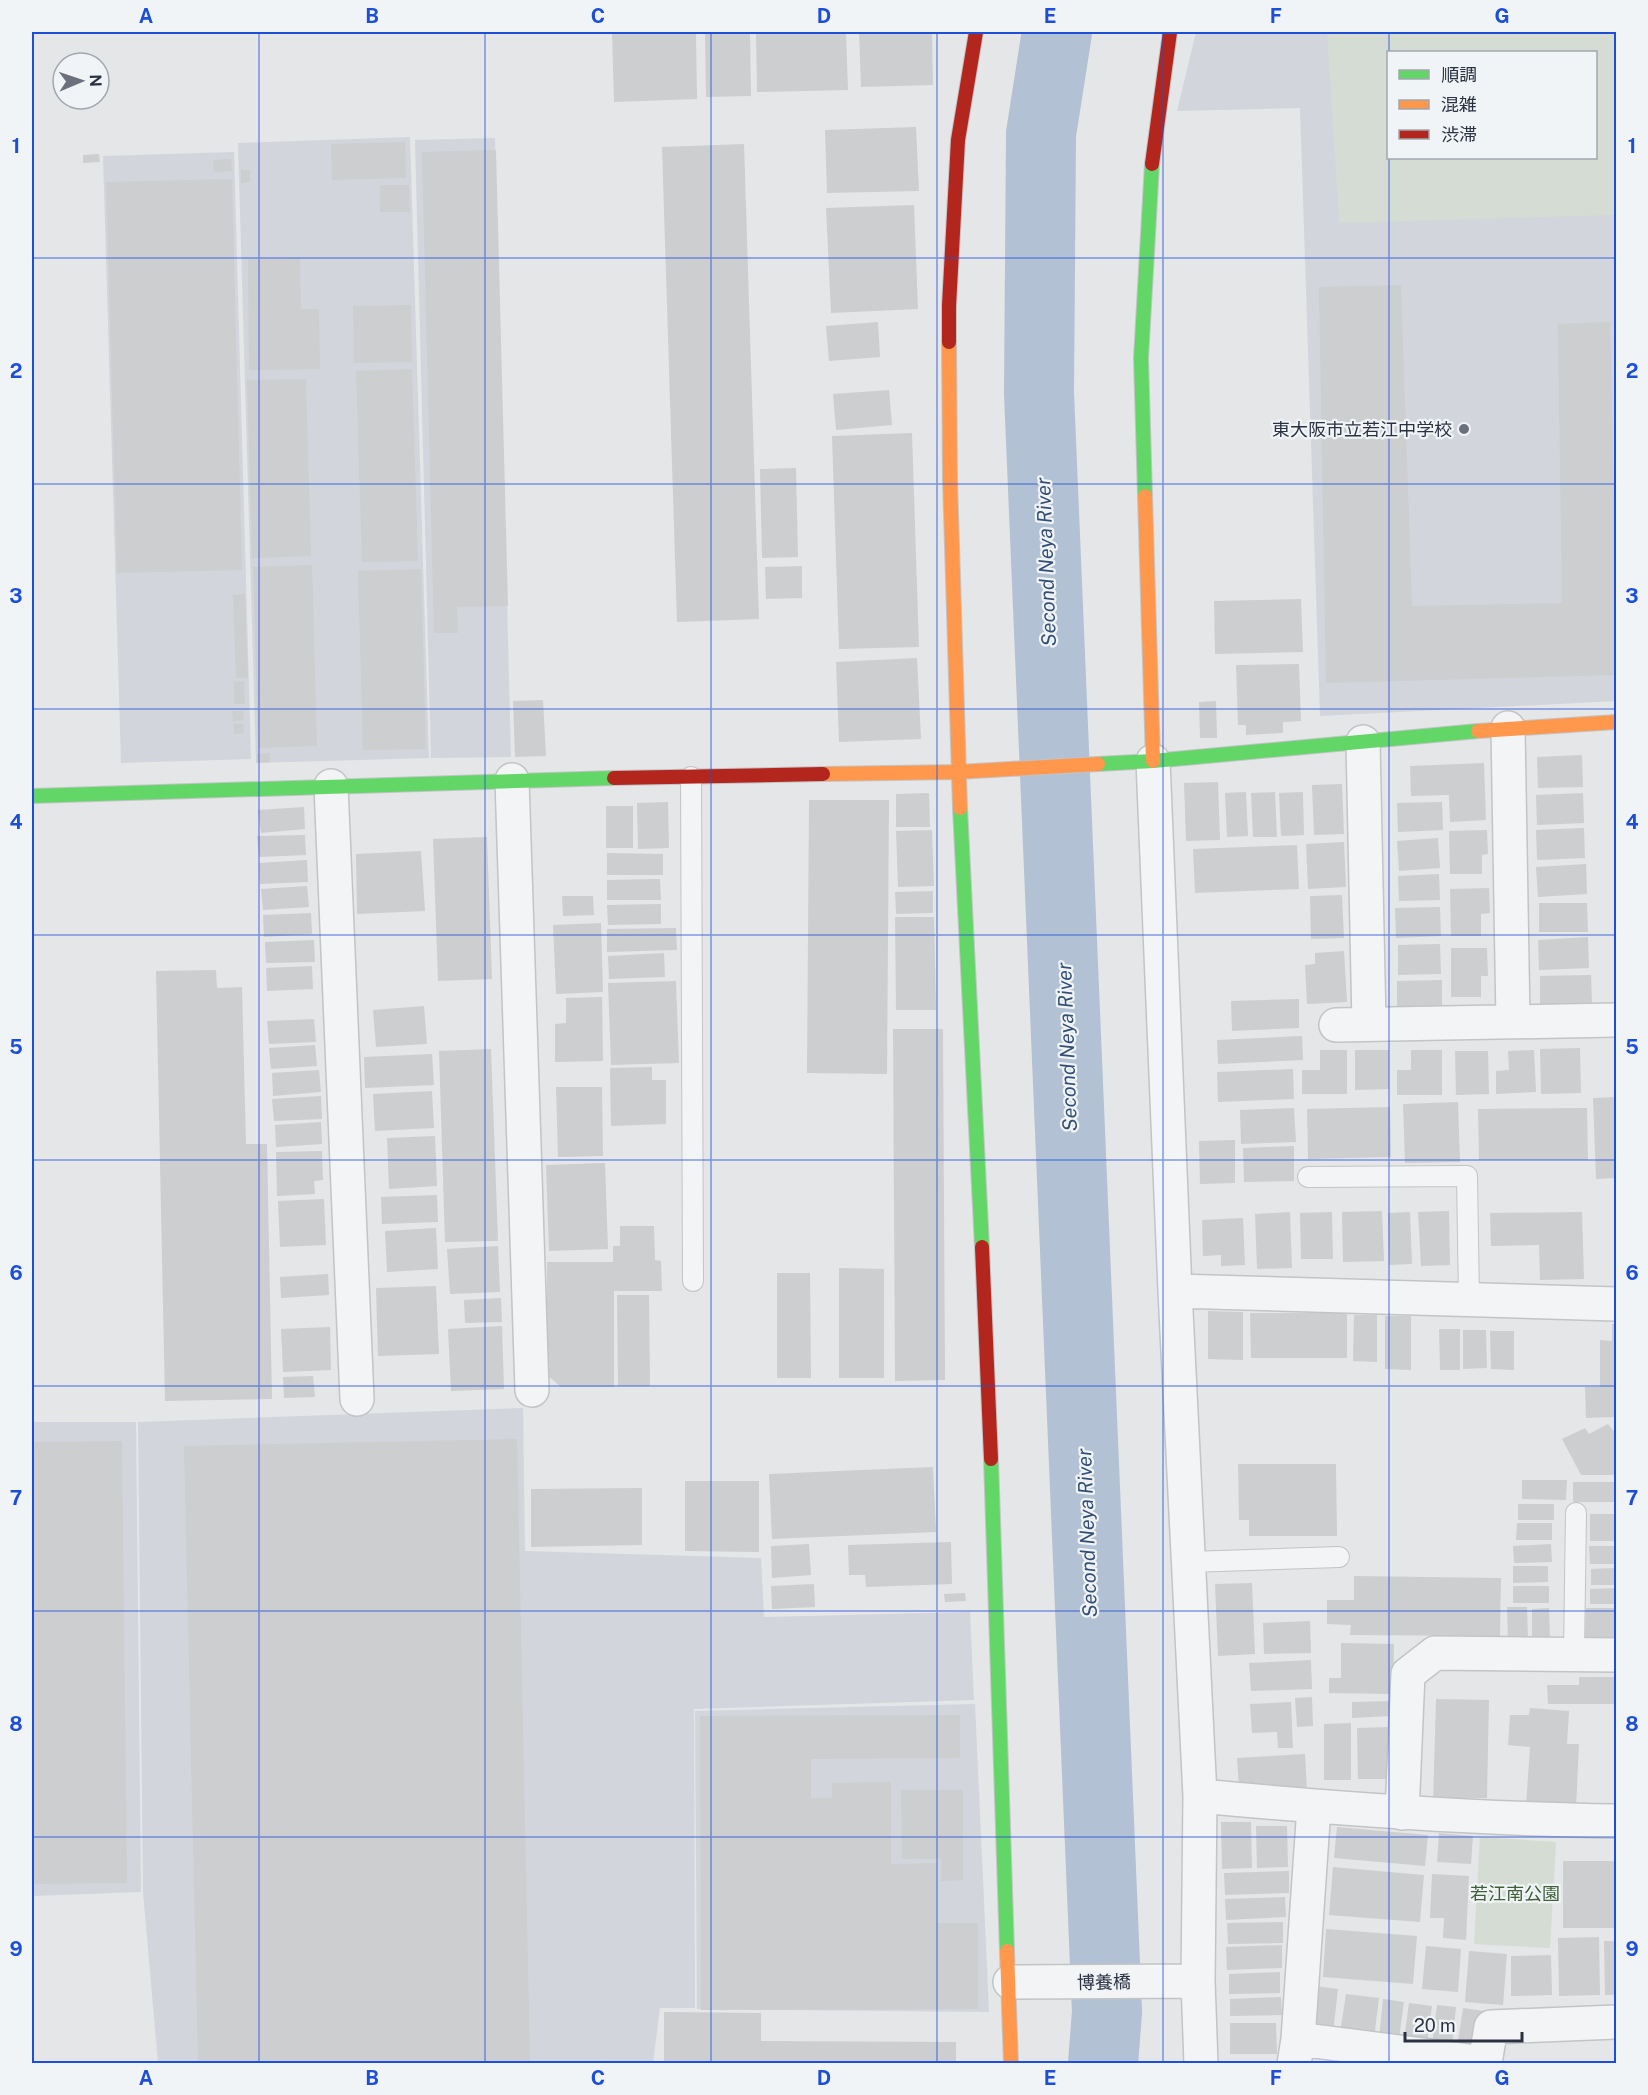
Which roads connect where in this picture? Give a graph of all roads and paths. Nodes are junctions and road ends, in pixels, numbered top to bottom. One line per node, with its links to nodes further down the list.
1 (976, 32): 7 (street)
2 (1170, 32): 6 (street)
3 (1617, 722): 4 (street)
4 (1508, 728): 5 (street); 13 (street)
5 (1364, 742): 6 (street); 14 (street)
6 (1153, 761): 7 (street); 18 (street)
7 (958, 772): 8 (street); 33 (street)
8 (691, 777): 9 (street); 17 (lane)
9 (512, 780): 10 (street); 21 (street)
10 (331, 786): 11 (street); 22 (street)
11 (32, 796)
12 (1617, 1020): 13 (street)
13 (1513, 1021): 14 (street)
14 (1369, 1024): 15 (street)
15 (1336, 1025)
16 (1308, 1178): 19 (lane)
17 (693, 1281)
18 (1175, 1291): 19 (street); 25 (street)
19 (1469, 1299): 20 (street)
20 (1617, 1304)
21 (532, 1390)
22 (357, 1399)
23 (1576, 1513): 26 (lane)
24 (1339, 1557): 25 (lane)
25 (1189, 1562): 28 (street)
26 (1574, 1654): 27 (street); 30 (street)
27 (1617, 1655)
28 (1200, 1796): 29 (street); 32 (street)
29 (1314, 1807): 30 (street); 35 (street)
30 (1402, 1813): 31 (street)
31 (1617, 1821)
32 (1198, 1981): 33 (street, 博養橋); 37 (street)
33 (1010, 1982): 36 (street)
34 (1617, 2022): 35 (street)
35 (1296, 2051)
36 (1011, 2064)
37 (1201, 2064)

